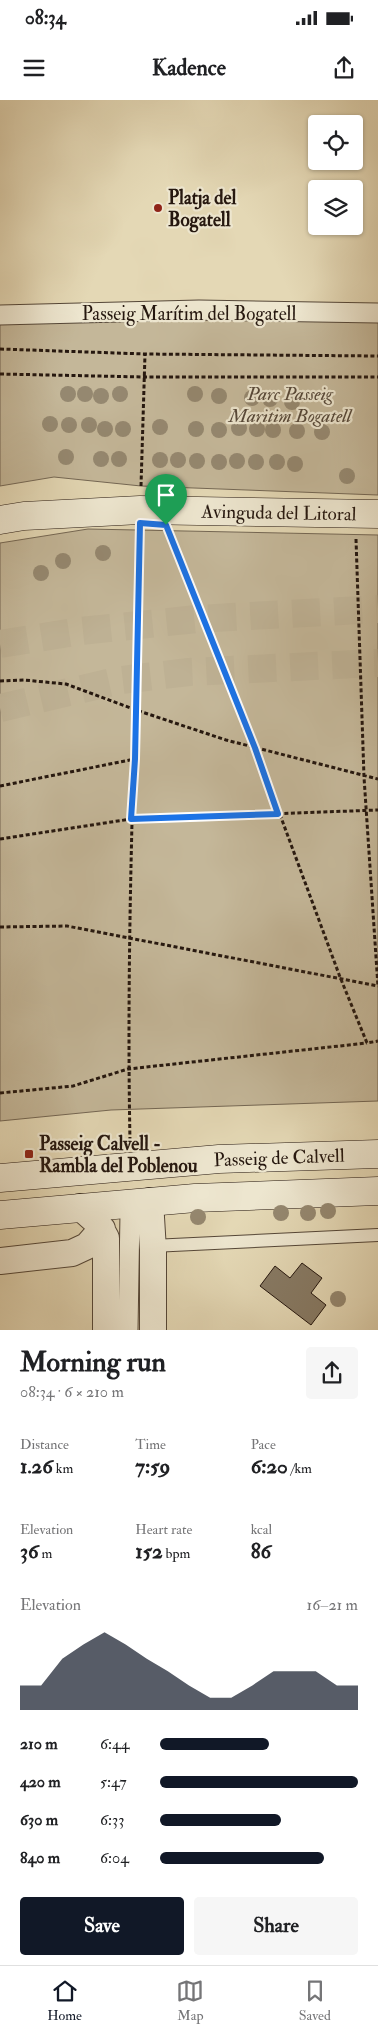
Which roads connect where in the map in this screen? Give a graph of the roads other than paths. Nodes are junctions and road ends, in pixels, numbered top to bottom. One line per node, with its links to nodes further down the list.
1 (378, 313): 2 (street, Passeig Marítim del Bogatell)
2 (0, 315)
3 (378, 514): 4 (main road, Avinguda del Litoral)
4 (0, 520)
5 (378, 1154): 6 (main road, Passeig de Calvell)
6 (0, 1178)
7 (378, 1191): 9 (main road, Passeig de Calvell)
8 (80, 1207): 9 (main road, Passeig de Calvell); 10 (main road, Passeig de Calvell); 11 (street)
9 (140, 1207): 13 (street); 16 (street)
10 (0, 1215)
11 (102, 1229): 14 (street); 15 (street)
12 (378, 1235): 13 (lane)
13 (152, 1246): 17 (street)
14 (0, 1261)
15 (106, 1330)
16 (128, 1330)
17 (153, 1330)

